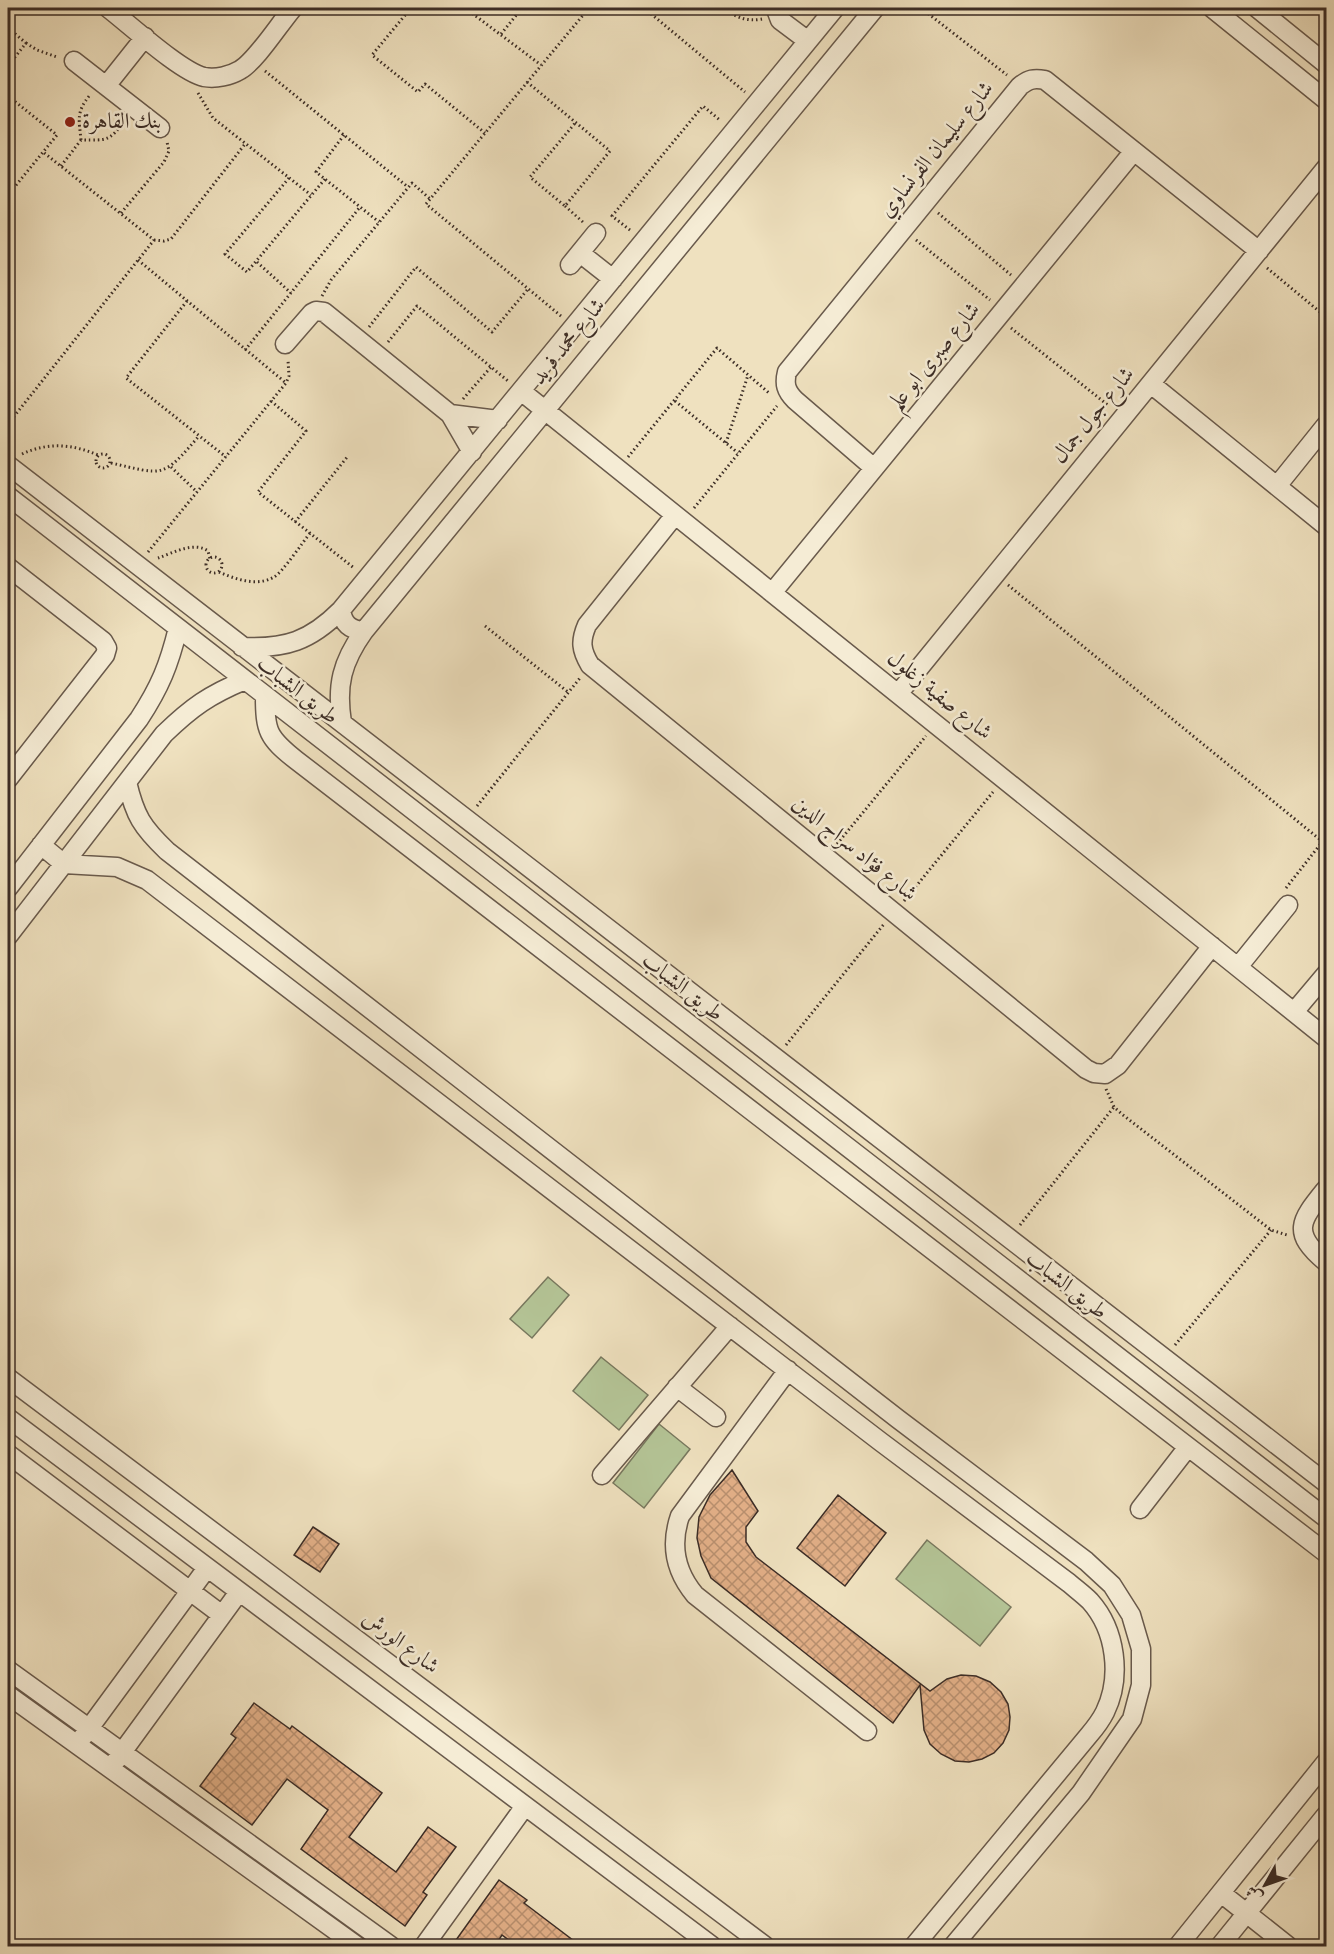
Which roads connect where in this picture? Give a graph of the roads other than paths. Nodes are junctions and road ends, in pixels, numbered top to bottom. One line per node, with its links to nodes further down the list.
1 (108, 8): 8 (street)
2 (293, 8): 8 (street)
3 (835, 8): 9 (street, شارع محمد فريد)
4 (875, 8): 23 (street, شارع محمد فريد)
5 (1212, 8): 13 (street)
6 (1257, 8): 10 (street)
7 (778, 10): 9 (street)
8 (145, 37): 12 (street)
9 (808, 41): 19 (street, شارع محمد فريد)
10 (1323, 55)
11 (74, 61): 12 (street)
12 (103, 84): 14 (street)
13 (1326, 100)
14 (160, 128)
15 (1134, 151): 18 (street, شارع سليمان الفرنساوي); 29 (street, شارع صبرى ابو علم); 29 (street, شارع سليمان الفرنساوي)
16 (1326, 168): 18 (street, شارع جول جمال)
17 (596, 233): 19 (street)
18 (1256, 254): 21 (street, شارع جول جمال)
19 (613, 279): 22 (street, شارع محمد فريد)
20 (285, 344): 24 (street)
21 (1151, 384): 30 (street); 41 (street, شارع جول جمال)
22 (521, 392): 23 (street, شارع صفية زغلول); 25 (street, شارع محمد فريد)
23 (545, 410): 32 (street, شارع صفية زغلول); 38 (street, شارع محمد فريد)
24 (450, 414): 25 (street); 27 (street)
25 (498, 420): 27 (street, شارع محمد فريد)
26 (1326, 425): 30 (street)
27 (472, 452): 36 (street, شارع محمد فريد)
28 (12, 461): 39 (street, طريق الشباب)
29 (874, 468): 35 (street, شارع صبرى ابو علم)
30 (1277, 486): 33 (street)
31 (8, 496): 37 (street, طريق الشباب)
32 (679, 518): 35 (street, شارع صفية زغلول); 51 (street, شارع فؤاد سراج الدين)
33 (1326, 526)
34 (8, 567): 44 (street)
35 (772, 593): 41 (street, شارع صفية زغلول)
36 (341, 610): 38 (street); 39 (street, شارع محمد فريد)
37 (178, 628): 40 (street, طريق الشباب); 46 (street)
38 (364, 631): 43 (street, شارع محمد فريد)
39 (242, 646): 43 (street, طريق الشباب)
40 (245, 680): 42 (street, طريق الشباب); 45 (street)
41 (898, 694): 51 (street, شارع صفية زغلول)
42 (265, 696): 70 (street); 75 (street, طريق الشباب)
43 (342, 723): 73 (street, طريق الشباب)
44 (8, 779)
45 (127, 782): 47 (street); 56 (street)
46 (41, 845): 47 (street); 48 (street)
47 (64, 864): 50 (street); 57 (street)
48 (8, 888)
49 (1288, 905): 52 (street)
50 (8, 936)
51 (1212, 946): 52 (street, شارع صفية زغلول)
52 (1238, 967): 54 (street, شارع صفية زغلول)
53 (1326, 974): 54 (street)
54 (1294, 1012): 55 (street, شارع صفية زغلول)
55 (1326, 1038)
56 (534, 1137): 57 (street); 59 (street)
57 (516, 1161): 60 (street)
58 (1326, 1189): 61 (street)
59 (649, 1226): 60 (street); 68 (street)
60 (631, 1250): 62 (street)
61 (1326, 1262)
62 (730, 1326): 63 (street); 65 (street)
63 (788, 1371): 69 (street); 84 (street)
64 (8, 1378): 92 (street, شارع الورش)
65 (677, 1387): 66 (street); 72 (street)
66 (716, 1417)
67 (8, 1418): 77 (street)
68 (898, 1419): 69 (street); 100 (street)
69 (881, 1442): 99 (street)
70 (1188, 1447): 74 (street); 76 (street)
71 (8, 1454): 78 (street)
72 (602, 1476)
73 (1326, 1483)
74 (1140, 1509)
75 (1326, 1518)
76 (1326, 1553)
77 (207, 1568): 78 (street); 79 (street)
78 (190, 1591): 80 (street); 83 (street)
79 (239, 1592): 80 (street); 89 (street)
80 (222, 1615): 86 (street)
81 (8, 1670): 83 (street)
82 (8, 1695): 85 (street)
83 (89, 1728): 85 (street); 86 (street)
84 (867, 1731)
85 (77, 1744): 88 (street)
86 (122, 1752): 88 (street); 96 (street)
87 (1326, 1762): 91 (street)
88 (110, 1768): 95 (street)
89 (525, 1806): 94 (street); 97 (street)
90 (1326, 1815): 93 (street)
91 (1221, 1893): 93 (street); 101 (street)
92 (719, 1912): 94 (street); 98 (street, شارع الورش)
93 (1247, 1913): 102 (street); 103 (street)
94 (706, 1942)
95 (357, 1947)
96 (391, 1947)
97 (424, 1947)
98 (765, 1947)
99 (914, 1947)
100 (953, 1947)
101 (1178, 1947)
102 (1220, 1947)
103 (1288, 1947)

